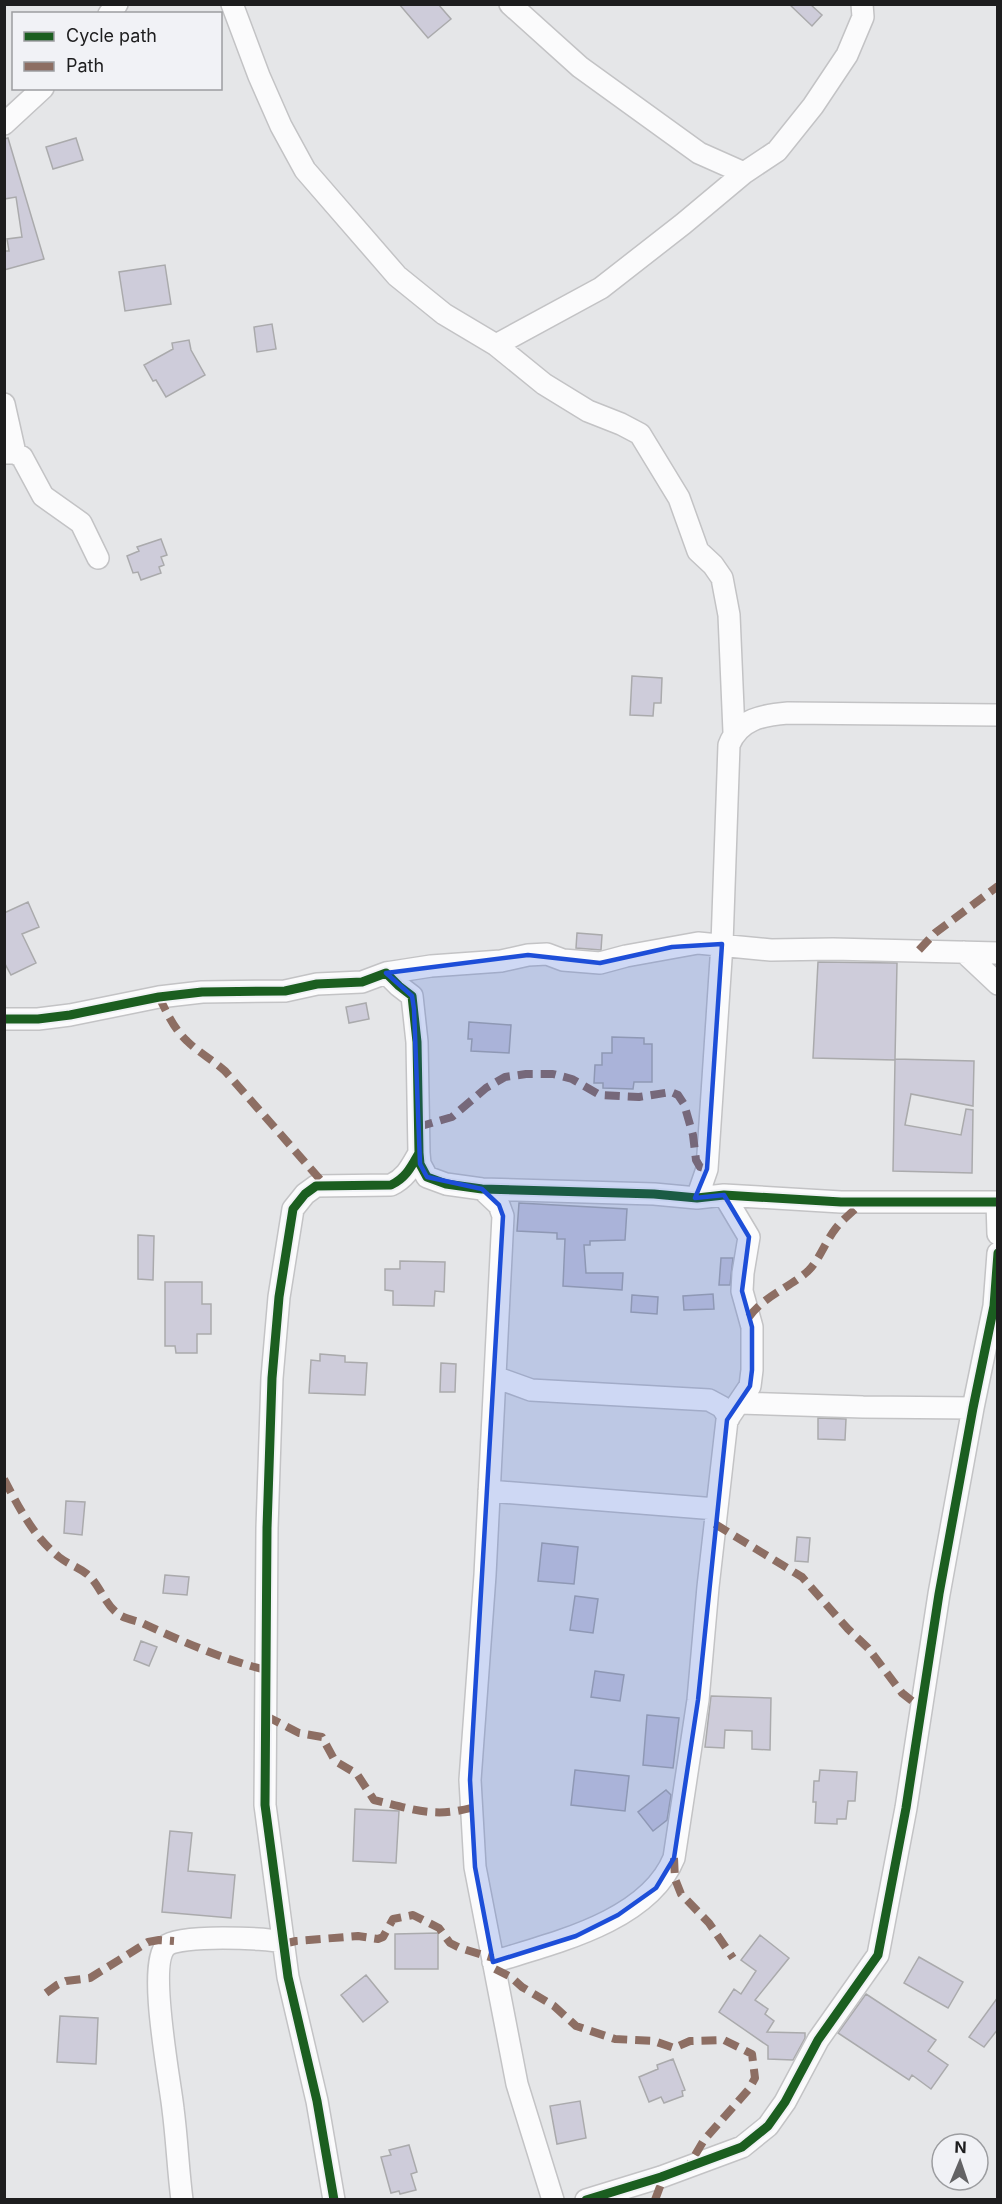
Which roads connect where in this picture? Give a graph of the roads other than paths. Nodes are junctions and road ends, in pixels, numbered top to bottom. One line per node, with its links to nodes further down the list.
1 (232, 4): 7 (street)
2 (510, 4): 6 (street)
3 (862, 4): 6 (street)
4 (41, 90): 5 (street)
5 (4, 124)
6 (744, 173): 7 (street)
7 (496, 345): 12 (street)
8 (4, 404): 9 (street)
9 (10, 453): 10 (street)
10 (98, 558)
11 (997, 715): 12 (street)
12 (734, 732): 13 (street)
13 (722, 944): 14 (street); 16 (street); 22 (street)
14 (964, 952): 15 (street); 17 (street)
15 (998, 953)
16 (386, 973): 18 (street); 19 (street)
17 (998, 984)
18 (4, 1019)
19 (419, 1153): 20 (street); 31 (street)
20 (482, 1189): 22 (street); 26 (street)
21 (724, 1195): 22 (street); 23 (street); 28 (street)
22 (697, 1198)
23 (997, 1202): 24 (street)
24 (998, 1234)
25 (998, 1253): 27 (street)
26 (495, 1377): 28 (street); 29 (street)
27 (973, 1408): 28 (street); 36 (street)
28 (734, 1410): 30 (street)
29 (489, 1491): 30 (street); 32 (street)
30 (716, 1509): 32 (street)
31 (283, 1942): 33 (street); 34 (street)
32 (493, 1962): 35 (street)
33 (182, 2199)
34 (334, 2199)
35 (553, 2199)
36 (586, 2199)

